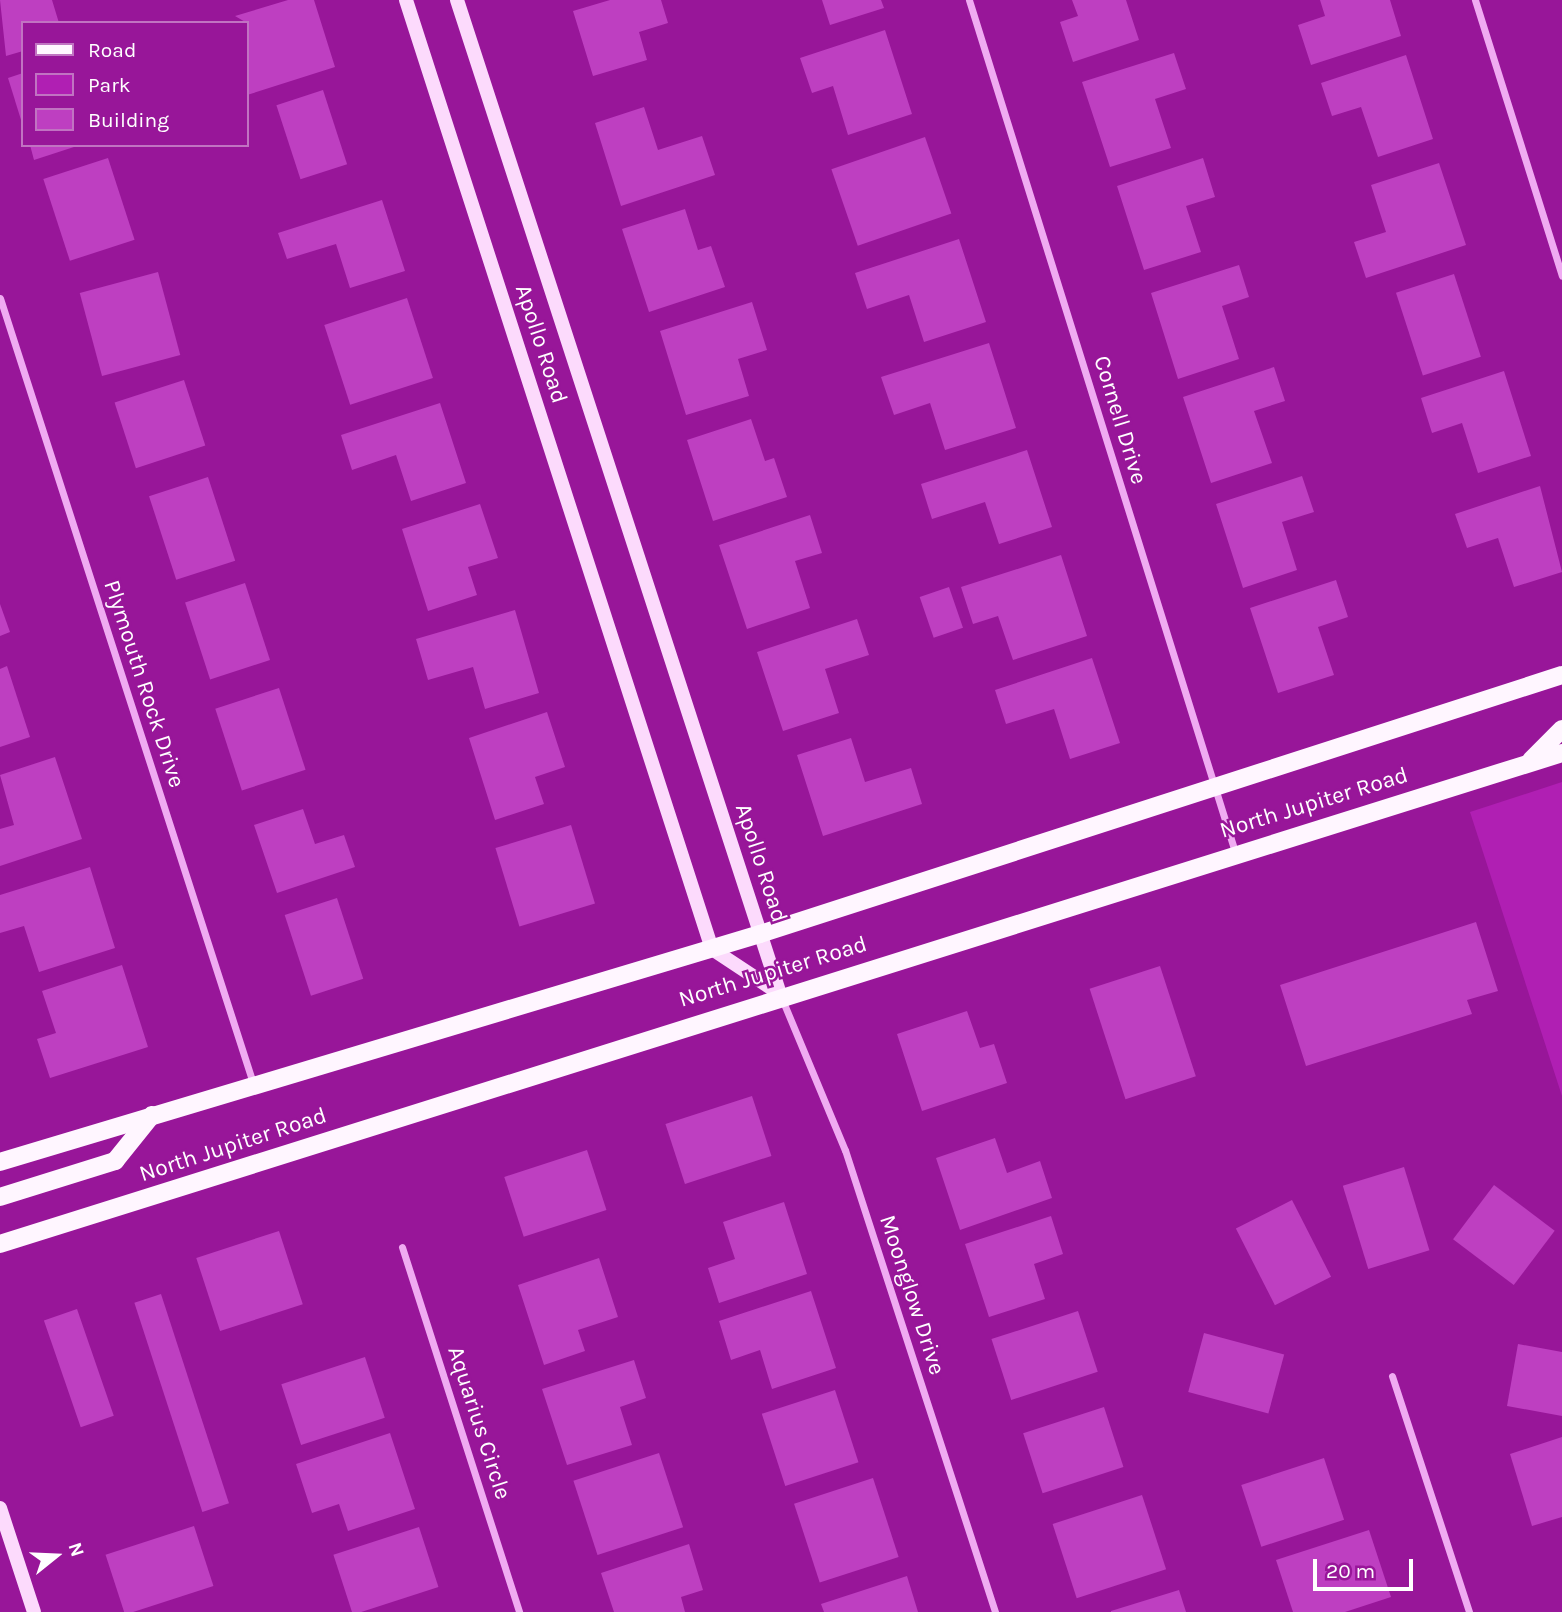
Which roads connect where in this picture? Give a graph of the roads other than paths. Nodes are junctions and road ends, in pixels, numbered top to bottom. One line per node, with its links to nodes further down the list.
1 (406, 0): 14 (street, Apollo Road)
2 (457, 0): 13 (street, Apollo Road)
3 (969, 0): 11 (street, Cornell Drive)
4 (1475, 0): 5 (street)
5 (1562, 275)
6 (0, 298): 16 (street, Plymouth Rock Drive)
7 (1562, 674): 11 (main road, North Jupiter Road)
8 (1562, 729): 10 (main road)
9 (1562, 752): 10 (main road, North Jupiter Road)
10 (1528, 763): 12 (main road, North Jupiter Road)
11 (1214, 785): 12 (street, Cornell Drive); 13 (main road, North Jupiter Road)
12 (1235, 852): 15 (main road, North Jupiter Road)
13 (760, 934): 14 (main road, North Jupiter Road); 15 (street, Apollo Road)
14 (712, 948): 15 (street); 16 (main road, North Jupiter Road)
15 (780, 994): 20 (main road, North Jupiter Road); 26 (street, Moonglow Drive)
16 (253, 1083): 17 (main road, North Jupiter Road)
17 (152, 1115): 18 (main road, North Jupiter Road); 19 (main road)
18 (0, 1162)
19 (0, 1197)
20 (0, 1244)
21 (402, 1247): 25 (street, Aquarius Circle)
22 (1392, 1376): 27 (street)
23 (0, 1508): 24 (street)
24 (34, 1612)
25 (519, 1612)
26 (995, 1612)
27 (1469, 1612)

